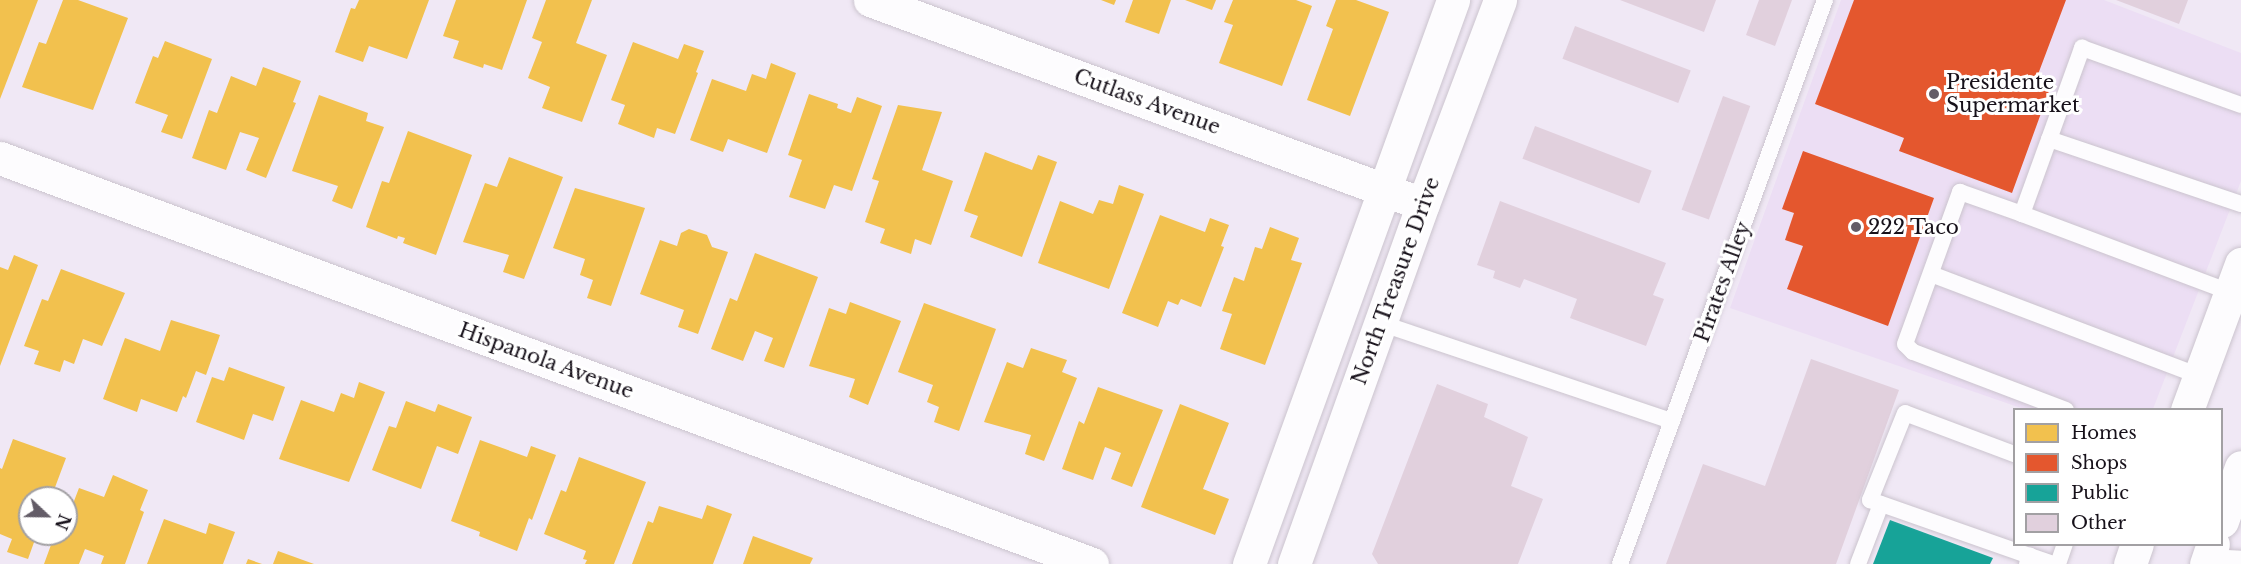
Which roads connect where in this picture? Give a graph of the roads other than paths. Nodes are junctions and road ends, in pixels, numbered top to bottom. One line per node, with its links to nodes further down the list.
1 (870, 0): 8 (street, Cutlass Avenue)
2 (1454, 0): 8 (street)
3 (1500, 0): 9 (street, North Treasure Drive)
4 (1825, 0): 18 (lane, Pirates Alley)
5 (2241, 105): 6 (lane)
6 (2049, 139): 10 (lane); 11 (lane)
7 (0, 158): 28 (street, Hispanola Avenue)
8 (1385, 190): 9 (street, Cutlass Avenue); 29 (street)
9 (1423, 204): 14 (street, North Treasure Drive)
10 (2241, 204)
11 (2022, 214): 12 (lane); 13 (lane)
12 (1931, 274): 15 (lane); 16 (lane)
13 (2235, 278): 15 (street)
14 (1380, 323): 18 (lane); 30 (street, North Treasure Drive)
15 (2200, 376): 17 (street)
16 (2061, 408)
17 (2188, 408)
18 (1672, 421): 31 (lane, Pirates Alley)
19 (2013, 454): 21 (lane)
20 (2233, 473): 22 (street)
21 (1881, 504): 27 (lane); 32 (lane)
22 (2223, 516)
23 (2064, 546): 34 (lane)
24 (2136, 546): 35 (street)
25 (2209, 555): 26 (lane)
26 (2241, 559)
27 (2029, 560): 33 (lane)
28 (1092, 564)
29 (1250, 564)
30 (1294, 564)
31 (1620, 564)
32 (1858, 564)
33 (2053, 564)
34 (2058, 564)
35 (2130, 564)

